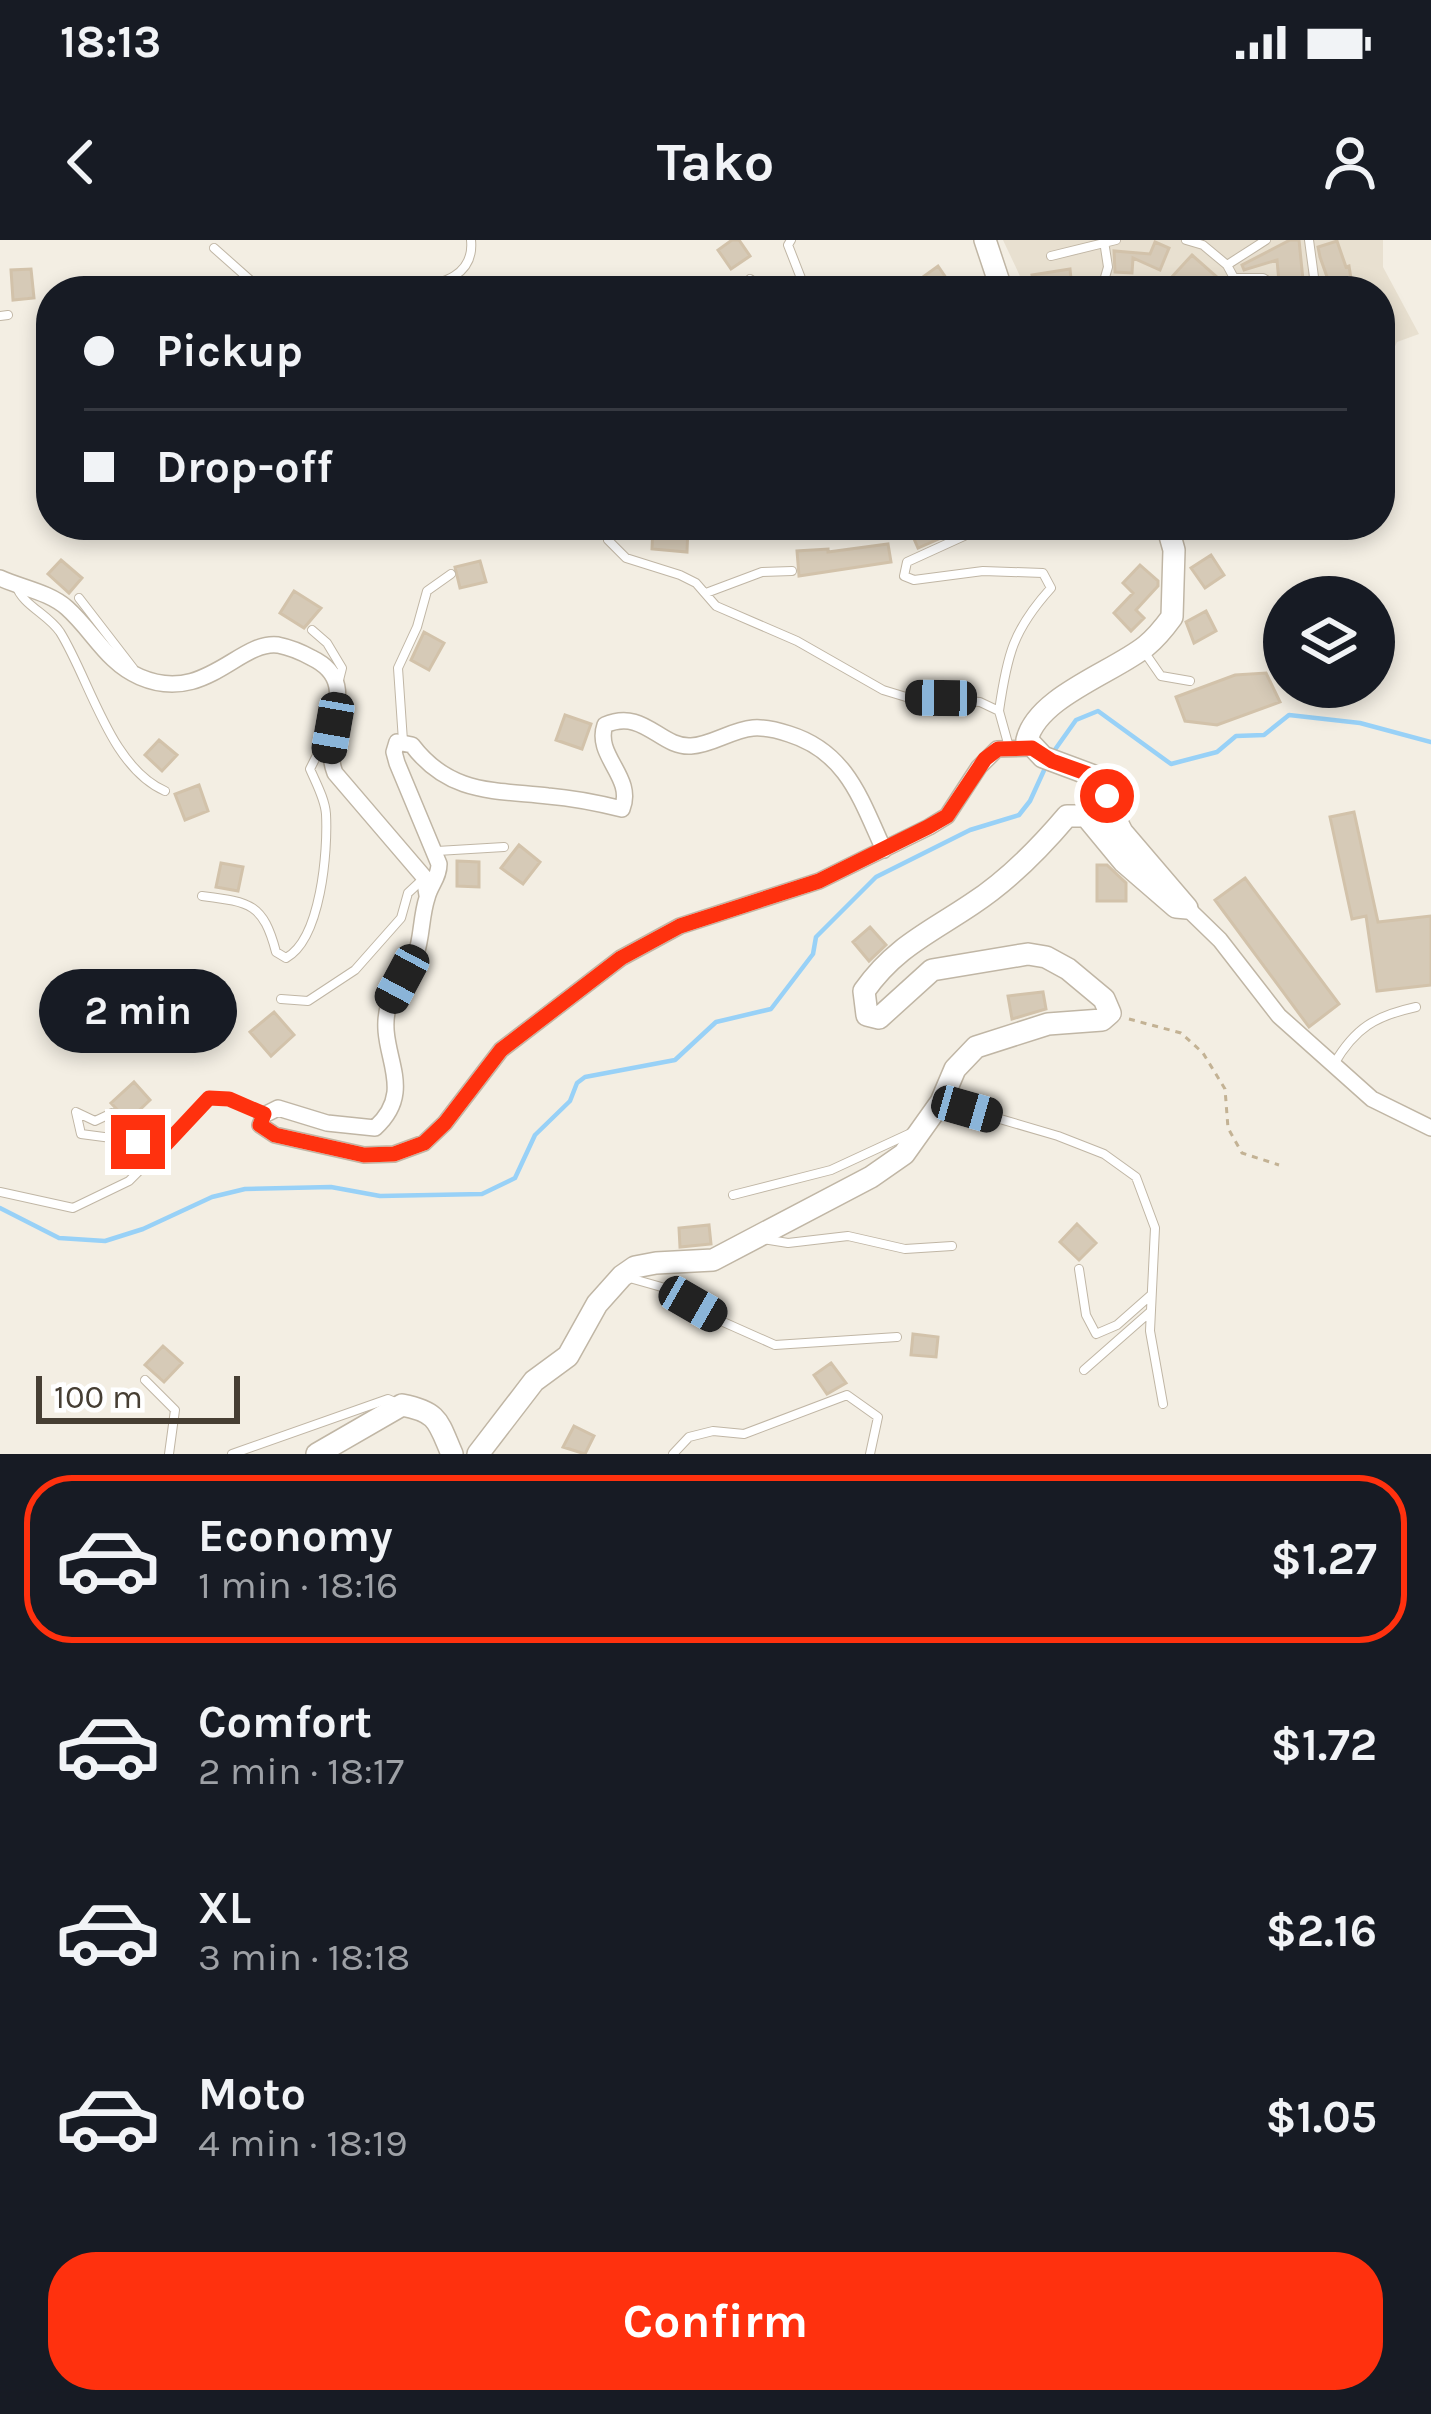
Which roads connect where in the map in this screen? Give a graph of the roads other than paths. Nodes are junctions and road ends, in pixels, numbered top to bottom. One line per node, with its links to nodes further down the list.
1 (471, 240): 13 (lane)
2 (791, 240): 14 (lane)
3 (985, 240): 15 (street)
4 (1116, 240): 8 (lane)
5 (1186, 240): 11 (lane)
6 (1266, 240): 11 (lane)
7 (1309, 240): 18 (lane)
8 (1104, 242): 10 (lane); 16 (lane)
9 (214, 248): 12 (lane)
10 (1051, 256)
11 (1227, 265): 17 (lane)
12 (245, 276)
13 (454, 276)
14 (800, 276)
15 (997, 276)
16 (1105, 276)
17 (1233, 276)
18 (1314, 276)
19 (609, 540): 25 (lane)
20 (958, 540): 32 (lane)
21 (1172, 540): 28 (street)
22 (792, 571): 25 (lane)
23 (451, 574): 33 (lane)
24 (8, 582): 29 (street); 36 (lane)
25 (706, 593): 32 (lane)
26 (79, 598): 29 (lane)
27 (312, 630): 31 (lane)
28 (1142, 649): 30 (lane); 34 (street)
29 (142, 678): 31 (street)
30 (1190, 681)
31 (338, 685): 35 (street)
32 (999, 711): 34 (lane)
33 (403, 741): 38 (street); 39 (street)
34 (1034, 754): 38 (street); 42 (street)
35 (328, 755): 40 (street); 41 (lane)
36 (165, 791)
37 (504, 847): 39 (lane)
38 (884, 850): 48 (street)
39 (435, 851): 40 (street)
40 (425, 886): 43 (lane); 48 (street)
41 (202, 896)
42 (1187, 908): 45 (street); 46 (street)
43 (280, 999)
44 (1416, 1007): 45 (lane)
45 (1334, 1064): 50 (street)
46 (940, 1102): 49 (street); 58 (lane)
47 (112, 1112): 51 (lane)
48 (264, 1114): 51 (lane)
49 (923, 1127): 53 (lane); 54 (street)
50 (1431, 1128)
51 (165, 1145): 52 (lane)
52 (0, 1192)
53 (733, 1195)
54 (756, 1238): 55 (lane); 57 (street)
55 (952, 1246)
56 (1079, 1269): 58 (lane)
57 (622, 1276): 60 (lane); 69 (street)
58 (1152, 1294): 59 (lane)
59 (1151, 1311): 61 (lane); 63 (lane)
60 (897, 1336)
61 (1084, 1370)
62 (145, 1381): 65 (lane)
63 (1163, 1404)
64 (402, 1405): 66 (lane); 67 (street); 68 (street)
65 (169, 1454)
66 (232, 1454)
67 (317, 1454)
68 (452, 1454)
69 (478, 1454)
70 (674, 1454): 71 (lane)
71 (870, 1454)

